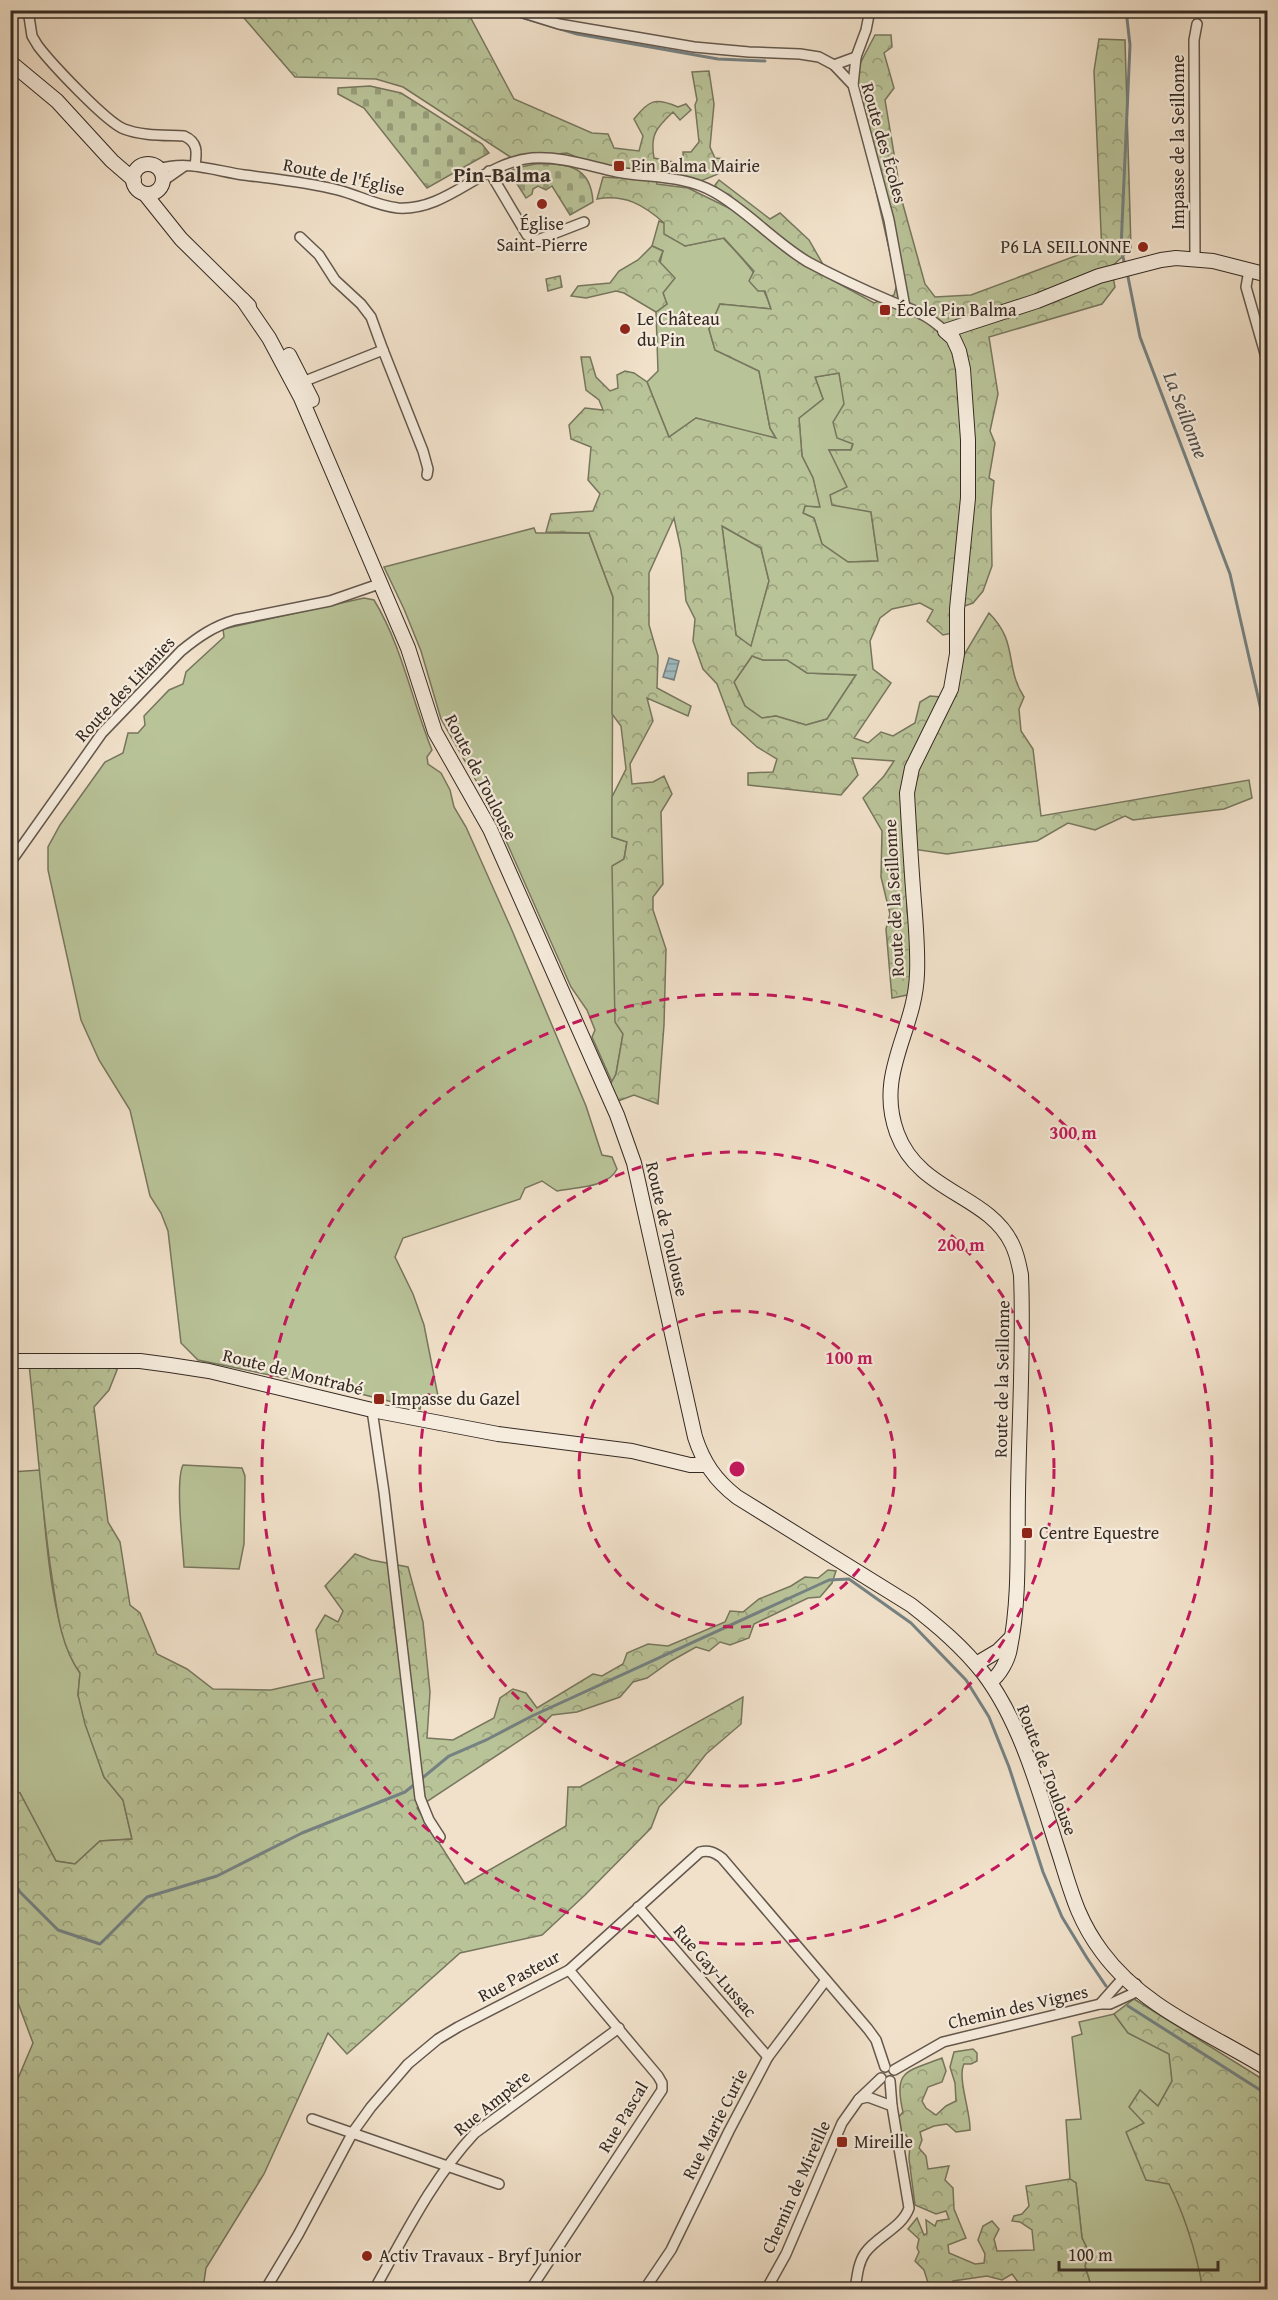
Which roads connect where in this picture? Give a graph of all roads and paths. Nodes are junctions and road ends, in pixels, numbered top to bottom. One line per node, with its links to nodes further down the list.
1 (28, 10): 10 (street)
2 (514, 10): 7 (street, Route des Écoles)
3 (870, 10): 5 (street)
4 (1197, 24): 17 (street, Impasse de la Seillonne)
5 (856, 57): 7 (street); 8 (street)
6 (10, 62): 9 (street)
7 (834, 65): 8 (street, Route des Écoles)
8 (853, 85): 20 (street, Route des Écoles)
9 (106, 153): 11 (street); 13 (street)
10 (190, 166): 12 (street, Route de l'Église); 14 (street)
11 (141, 167): 13 (street); 14 (street)
12 (489, 171): 15 (street); 20 (street, Route de l'Église)
13 (134, 180): 14 (street)
14 (156, 184): 24 (street, Route de Toulouse)
15 (584, 222)
16 (300, 237): 22 (street)
17 (1195, 259): 18 (street); 21 (street)
18 (1249, 270): 19 (street); 23 (street)
19 (1268, 274)
20 (905, 308): 21 (street, Route de l'Église)
21 (945, 331): 31 (street, Route de la Seillonne)
22 (383, 350): 24 (street); 25 (street)
23 (1268, 364)
24 (299, 383): 26 (street, Route de Toulouse)
25 (427, 475)
26 (379, 584): 27 (street, Route des Litanies); 30 (street, Route de Toulouse)
27 (10, 863)
28 (10, 1361): 29 (street, Route de Montrabé)
29 (372, 1410): 30 (street, Route de Montrabé); 34 (street)
30 (707, 1465): 32 (street, Route de Toulouse)
31 (1011, 1638): 32 (street); 33 (street, Route de la Seillonne)
32 (976, 1664): 33 (street, Route de Toulouse)
33 (990, 1682): 38 (street, Route de Toulouse)
34 (440, 1838)
35 (638, 1907): 36 (street, Rue Pasteur); 37 (street, Rue Pasteur); 41 (street, Rue Gay-Lussac)
36 (569, 1970): 40 (street, Rue Pascal); 48 (street, Rue Pasteur)
37 (826, 1980): 41 (street, Rue Marie Curie); 42 (street)
38 (1132, 1982): 39 (street, Chemin des Vignes); 39 (street, Chemin des Vignes); 43 (street, Route de Toulouse)
39 (1100, 2004): 42 (street, Chemin des Vignes)
40 (619, 2028): 49 (street, Rue Ampère); 53 (street, Rue Pascal)
41 (768, 2057): 54 (street, Rue Marie Curie)
42 (890, 2068): 44 (street)
43 (1268, 2069)
44 (886, 2080): 45 (street, Chemin de Mireille); 46 (street)
45 (859, 2099): 46 (street); 55 (street, Chemin de Mireille)
46 (892, 2106): 56 (street)
47 (312, 2119): 48 (street)
48 (353, 2132): 49 (street); 51 (street, Rue Pasteur)
49 (447, 2166): 50 (street); 52 (street, Rue Ampère)
50 (499, 2184)
51 (265, 2289)
52 (374, 2289)
53 (530, 2289)
54 (644, 2289)
55 (766, 2289)
56 (855, 2289)

